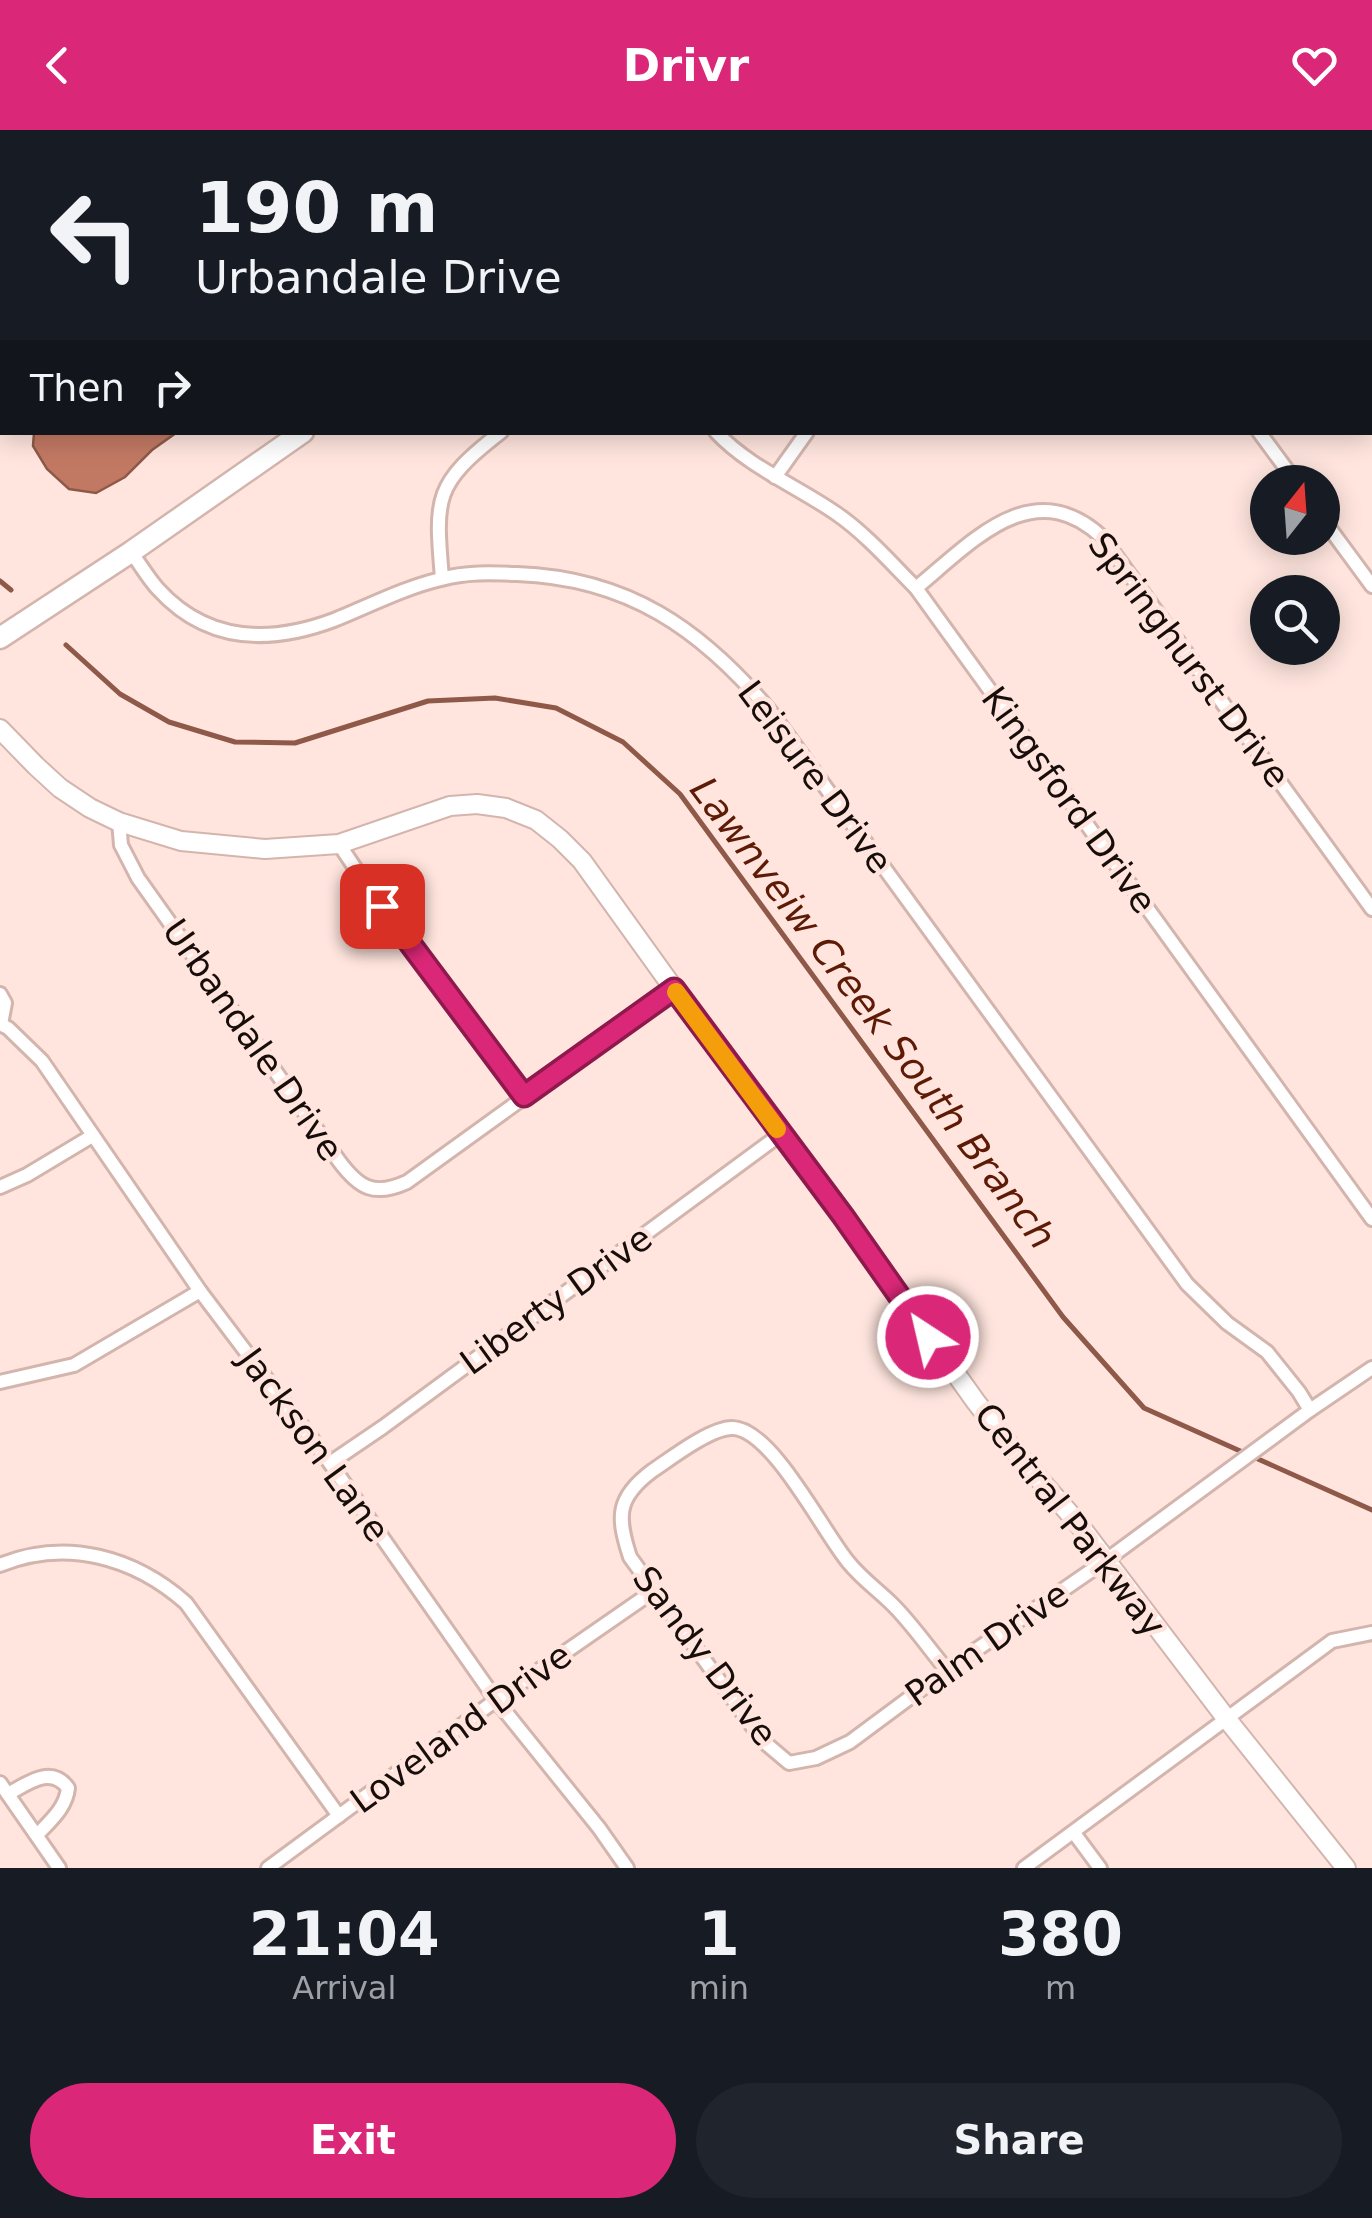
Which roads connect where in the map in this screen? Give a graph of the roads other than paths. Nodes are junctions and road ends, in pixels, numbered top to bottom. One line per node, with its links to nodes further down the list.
1 (299, 435): 9 (main road)
2 (497, 435): 10 (street)
3 (719, 435): 7 (street, Kingsford Drive)
4 (805, 435): 7 (street)
5 (1261, 435): 6 (street)
6 (1283, 465)
7 (775, 477): 12 (street, Kingsford Drive)
8 (1340, 542): 11 (street)
9 (131, 552): 10 (street, Leisure Drive); 13 (main road)
10 (442, 578): 29 (street, Leisure Drive)
11 (1372, 586)
12 (916, 588): 17 (street, Springhurst Drive); 25 (street, Kingsford Drive)
13 (0, 638)
14 (0, 728): 15 (street, Central Parkway)
15 (119, 822): 16 (street, Central Parkway); 21 (street, Urbandale Drive)
16 (339, 844): 18 (street, Central Parkway); 21 (street)
17 (1372, 909)
18 (674, 989): 21 (street, Urbandale Drive); 22 (street, Central Parkway)
19 (0, 994): 20 (street, Jackson Lane)
20 (1, 1024): 23 (street, Jackson Lane)
21 (524, 1096)
22 (781, 1134): 30 (street, Liberty Drive); 31 (street, Central Parkway)
23 (92, 1136): 24 (street); 26 (street, Jackson Lane)
24 (0, 1186)
25 (1372, 1219)
26 (200, 1291): 28 (street); 30 (street, Jackson Lane)
27 (1372, 1368): 29 (street, Palm Drive)
28 (0, 1382)
29 (1310, 1410): 31 (street, Palm Drive)
30 (330, 1464): 36 (street, Jackson Lane)
31 (1105, 1561): 35 (street, Palm Drive); 37 (street, Central Parkway)
32 (0, 1565): 40 (street)
33 (655, 1590): 35 (street, Sandy Drive); 36 (street, Loveland Drive); 38 (street, Sandy Drive)
34 (1372, 1632): 37 (street)
35 (947, 1670): 38 (street, Palm Drive)
36 (496, 1700): 40 (street, Loveland Drive); 45 (street, Jackson Lane)
37 (1226, 1718): 41 (street); 48 (street, Central Parkway)
38 (789, 1763)
39 (4, 1789): 42 (street); 42 (street)
40 (339, 1816): 44 (street, Loveland Drive)
41 (1074, 1832): 46 (street); 47 (street)
42 (36, 1835): 43 (street)
43 (59, 1868)
44 (268, 1868)
45 (627, 1868)
46 (1024, 1868)
47 (1100, 1868)
48 (1346, 1868)

